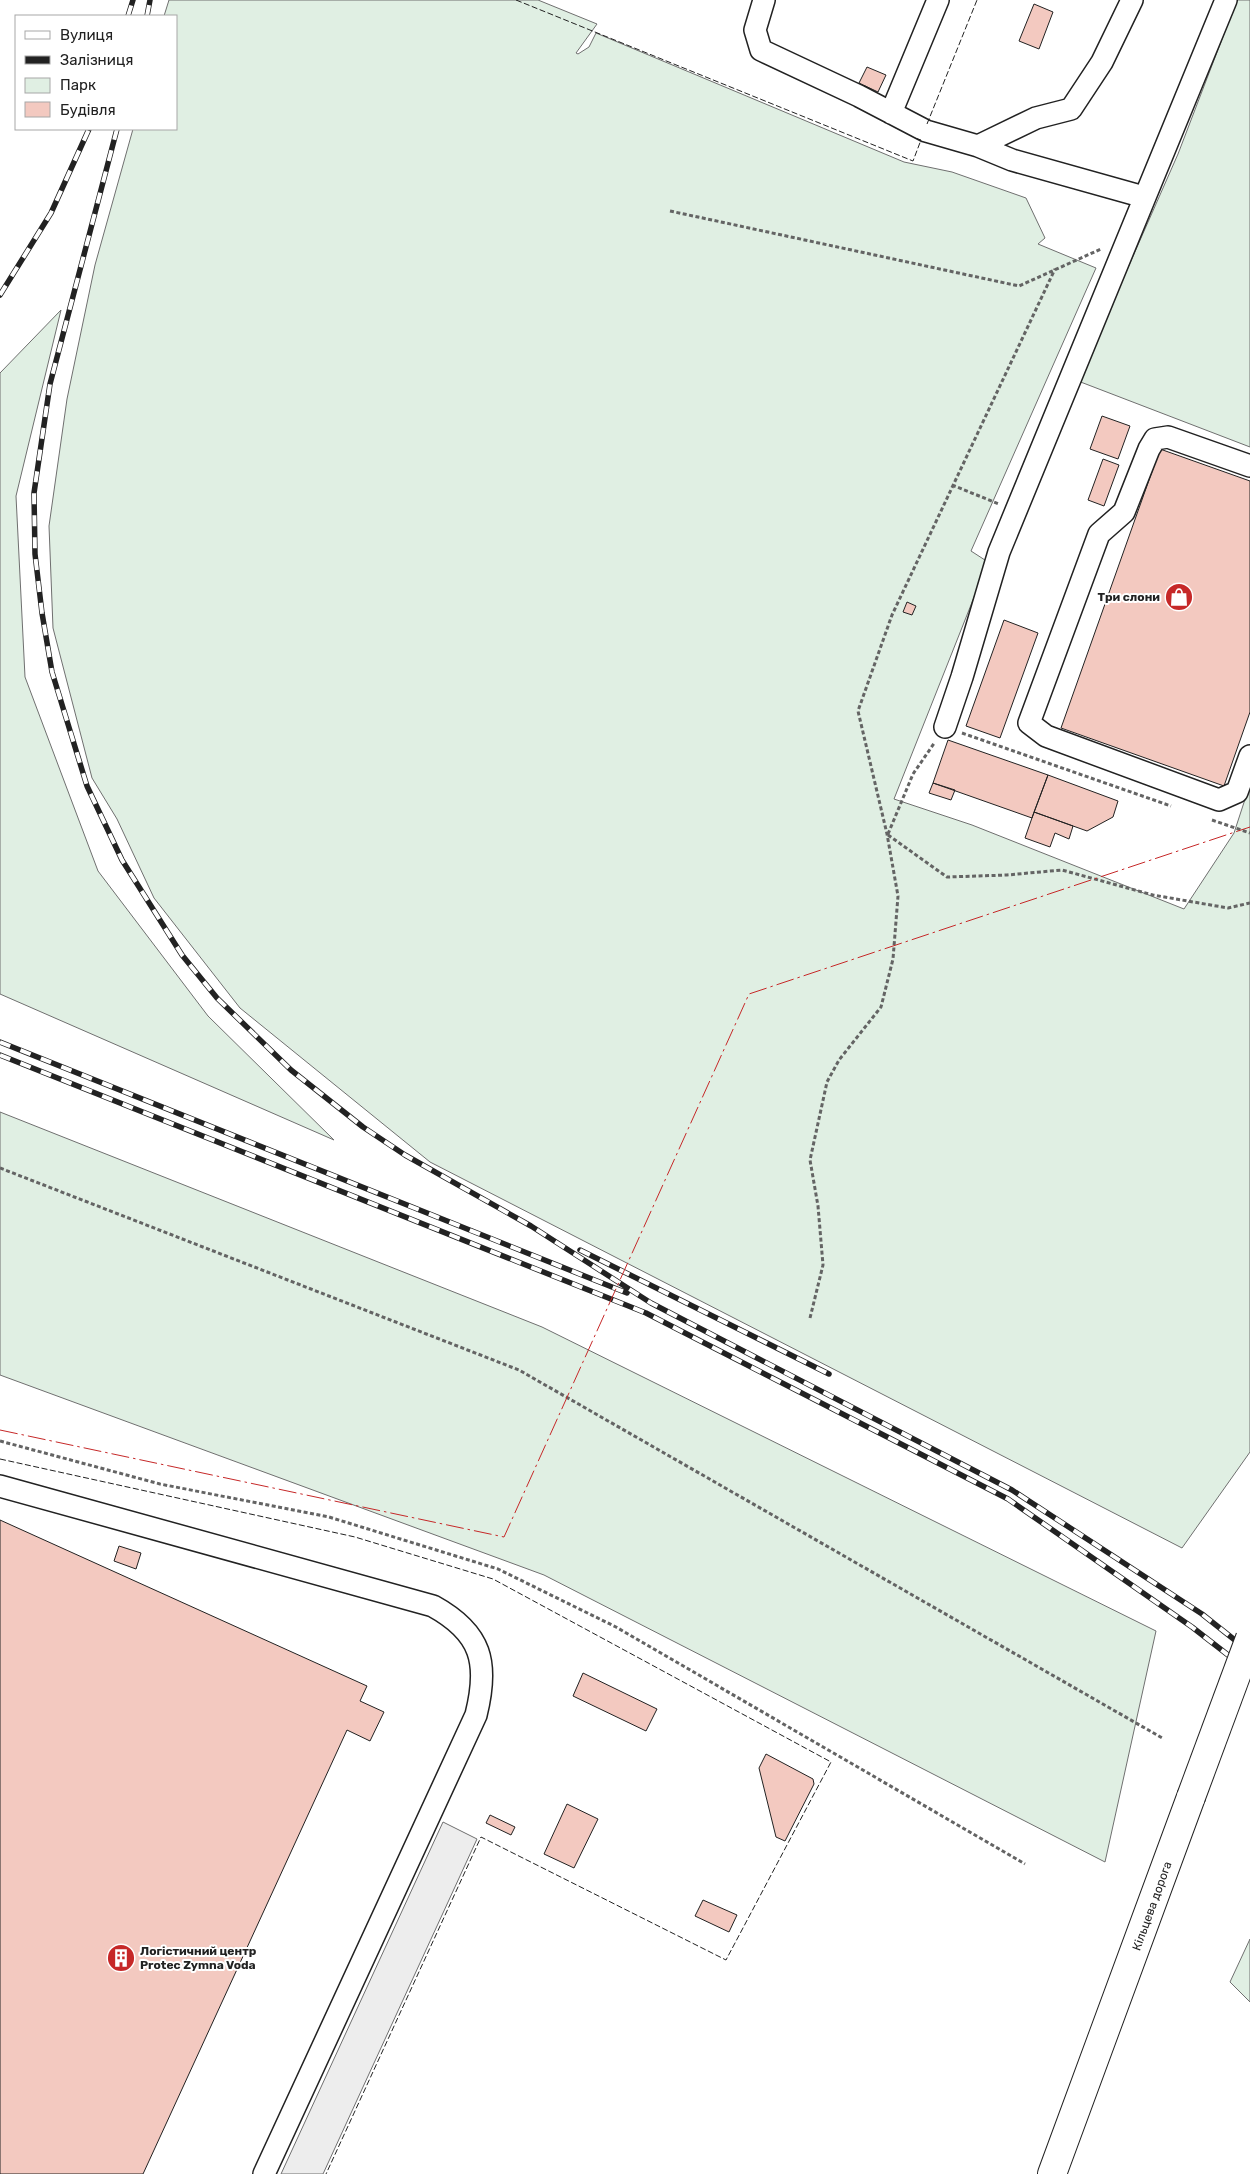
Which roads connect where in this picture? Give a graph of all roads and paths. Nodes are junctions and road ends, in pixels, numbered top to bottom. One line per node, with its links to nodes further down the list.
1 (764, 0): 5 (street)
2 (938, 0): 5 (street)
3 (1132, 0): 6 (street)
4 (1226, 0): 7 (street)
5 (891, 113): 6 (street)
6 (978, 146): 7 (street)
7 (1144, 198): 9 (street)
8 (670, 212): 10 (path)
9 (1128, 238): 10 (path); 13 (street)
10 (1056, 269): 12 (path)
11 (1250, 466): 15 (street)
12 (952, 485): 13 (path); 19 (path)
13 (1016, 511): 14 (street)
14 (945, 727): 16 (path); 19 (path)
15 (1250, 756)
16 (1176, 808)
17 (1204, 817): 18 (path)
18 (1250, 833)
19 (887, 834): 20 (path); 22 (path)
20 (1250, 903)
21 (0, 1168): 26 (path)
22 (810, 1318)
23 (0, 1441): 27 (path)
24 (0, 1486): 28 (street)
25 (1250, 1638): 29 (highway, Кільцева дорога, bridge)
26 (1164, 1739)
27 (1025, 1864)
28 (264, 2174)
29 (1052, 2174)

